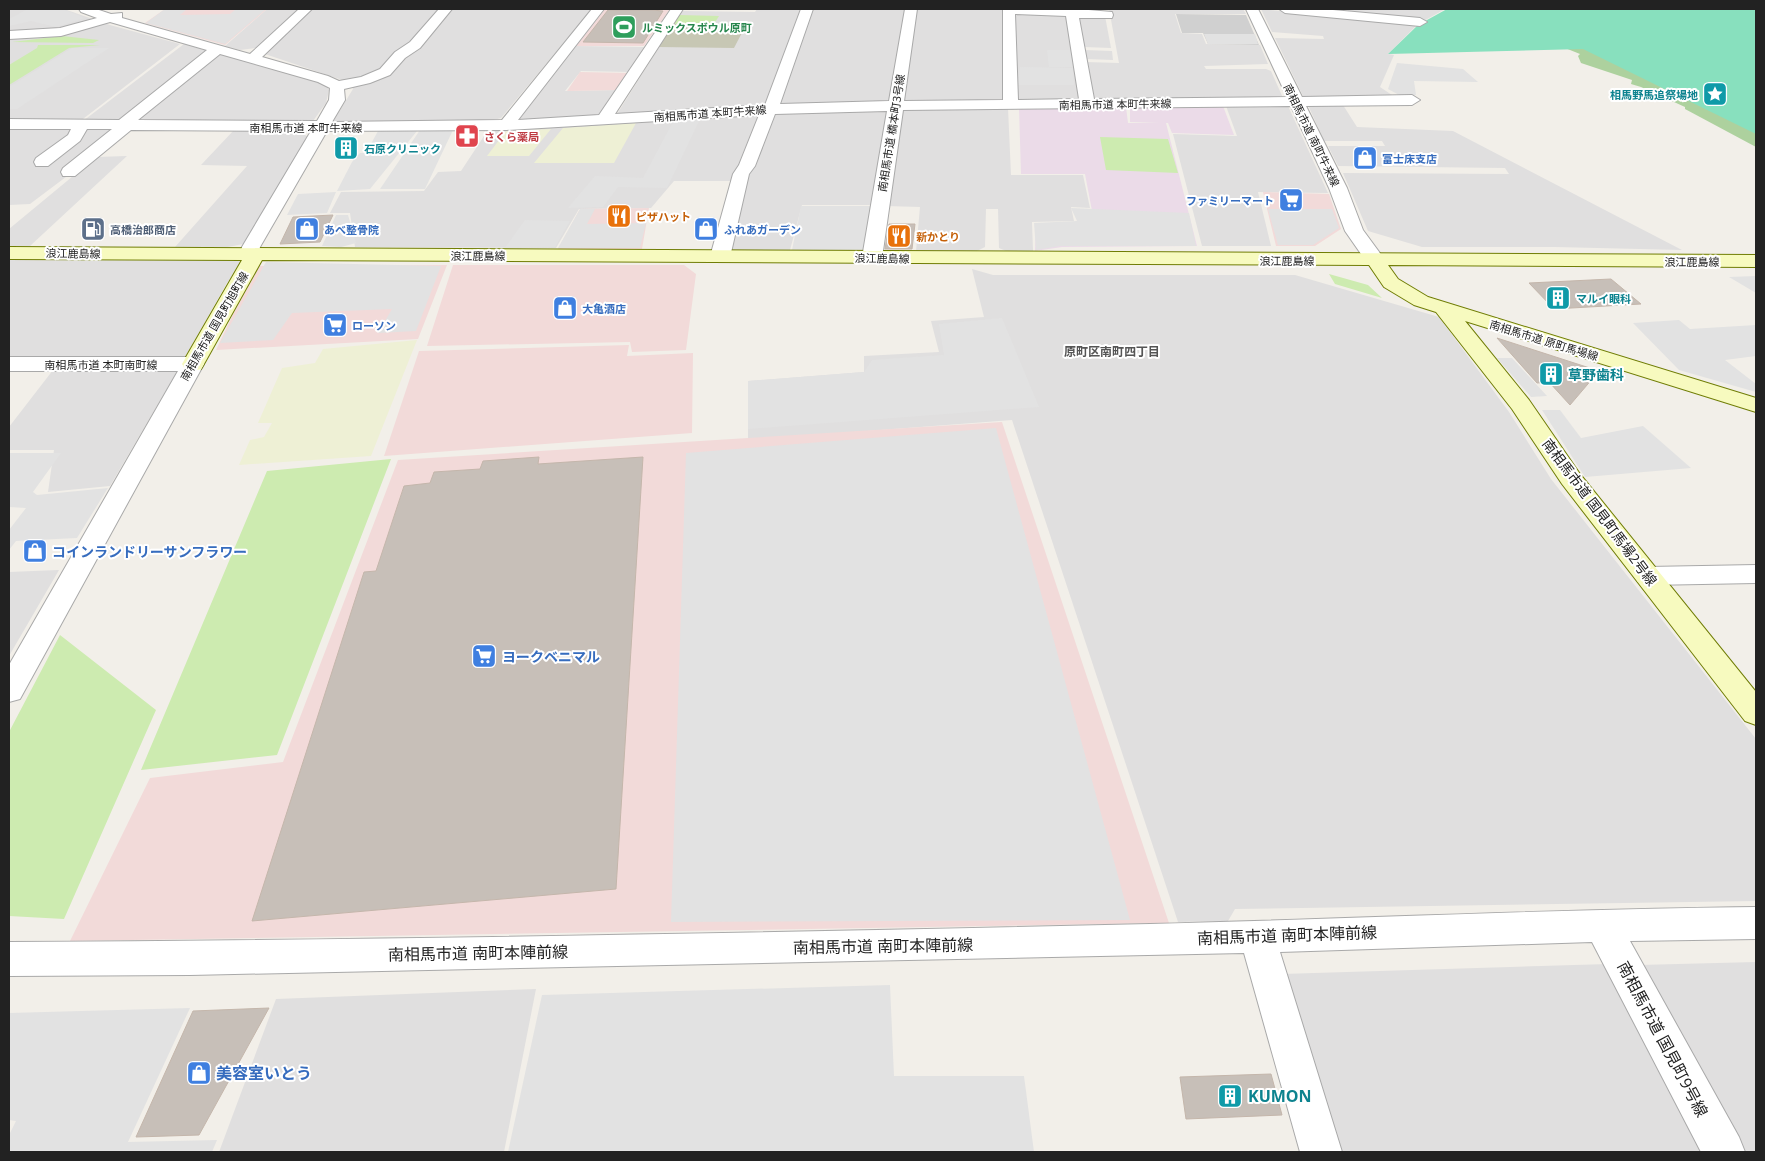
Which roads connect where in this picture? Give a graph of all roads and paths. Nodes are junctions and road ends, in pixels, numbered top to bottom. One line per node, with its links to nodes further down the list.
1 (85, 9): 14 (street)
2 (128, 9): 14 (street)
3 (306, 9): 18 (street)
4 (446, 9): 19 (street)
5 (598, 9): 30 (street)
6 (677, 9): 26 (street)
7 (807, 9): 25 (street)
8 (911, 9): 24 (street, 南相馬市道 橋本町3号線)
9 (1252, 9): 21 (street, 南相馬市道 南町牛来線)
10 (1285, 9): 12 (street)
11 (1072, 11): 13 (street); 22 (street); 23 (street)
12 (1344, 12): 15 (street)
13 (1107, 15)
14 (113, 19): 16 (street); 17 (street)
15 (1420, 22)
16 (9, 35)
17 (217, 49): 18 (street); 29 (street)
18 (253, 58): 19 (street)
19 (337, 86): 31 (street, 南相馬市道 国見町旭町線)
20 (1412, 100): 21 (street, 南相馬市道 本町牛来線)
21 (1296, 102): 23 (street, 南相馬市道 本町牛来線); 38 (street, 南相馬市道 南町牛来線)
22 (1011, 104): 23 (street, 南相馬市道 本町牛来線); 24 (street, 南相馬市道 本町牛来線)
23 (1087, 104)
24 (895, 106): 25 (street, 南相馬市道 本町牛来線); 37 (street, 南相馬市道 橋本町3号線)
25 (770, 110): 26 (street, 南相馬市道 本町牛来線); 36 (street)
26 (604, 120): 30 (street, 南相馬市道 本町牛来線)
27 (9, 124): 28 (street, 南相馬市道 本町牛来線)
28 (81, 125): 29 (street, 南相馬市道 本町牛来線); 32 (street)
29 (125, 125): 31 (street, 南相馬市道 本町牛来線); 33 (street)
30 (506, 125): 31 (street, 南相馬市道 本町牛来線)
31 (319, 128): 35 (street, 南相馬市道 国見町旭町線)
32 (42, 162)
33 (69, 172)
34 (9, 253): 35 (main road, 浪江鹿島線)
35 (250, 254): 36 (main road, 浪江鹿島線); 42 (main road, 南相馬市道 国見町旭町線)
36 (720, 257): 37 (main road, 浪江鹿島線)
37 (872, 258): 38 (main road, 浪江鹿島線)
38 (1375, 260): 39 (main road, 浪江鹿島線); 40 (main road, 南相馬市道 原町馬場線)
39 (1756, 261)
40 (1446, 310): 43 (main road, 南相馬市道 原町馬場線); 45 (main road, 南相馬市道 国見町馬場2号線)
41 (9, 364): 42 (street, 南相馬市道 本町南町線)
42 (193, 364): 46 (street, 南相馬市道 国見町旭町線)
43 (1756, 405)
44 (1756, 574): 45 (street)
45 (1648, 576): 47 (main road, 南相馬市道 国見町馬場2号線)
46 (9, 691)
47 (1756, 713)
48 (1756, 923): 49 (street, 南相馬市道 南町本陣前線)
49 (1602, 925): 50 (street, 南相馬市道 南町本陣前線); 53 (street, 南相馬市道 国見町9号線)
50 (1257, 936): 51 (street, 南相馬市道 南町本陣前線); 52 (street)
51 (9, 959)
52 (1320, 1152)
53 (1724, 1152)

